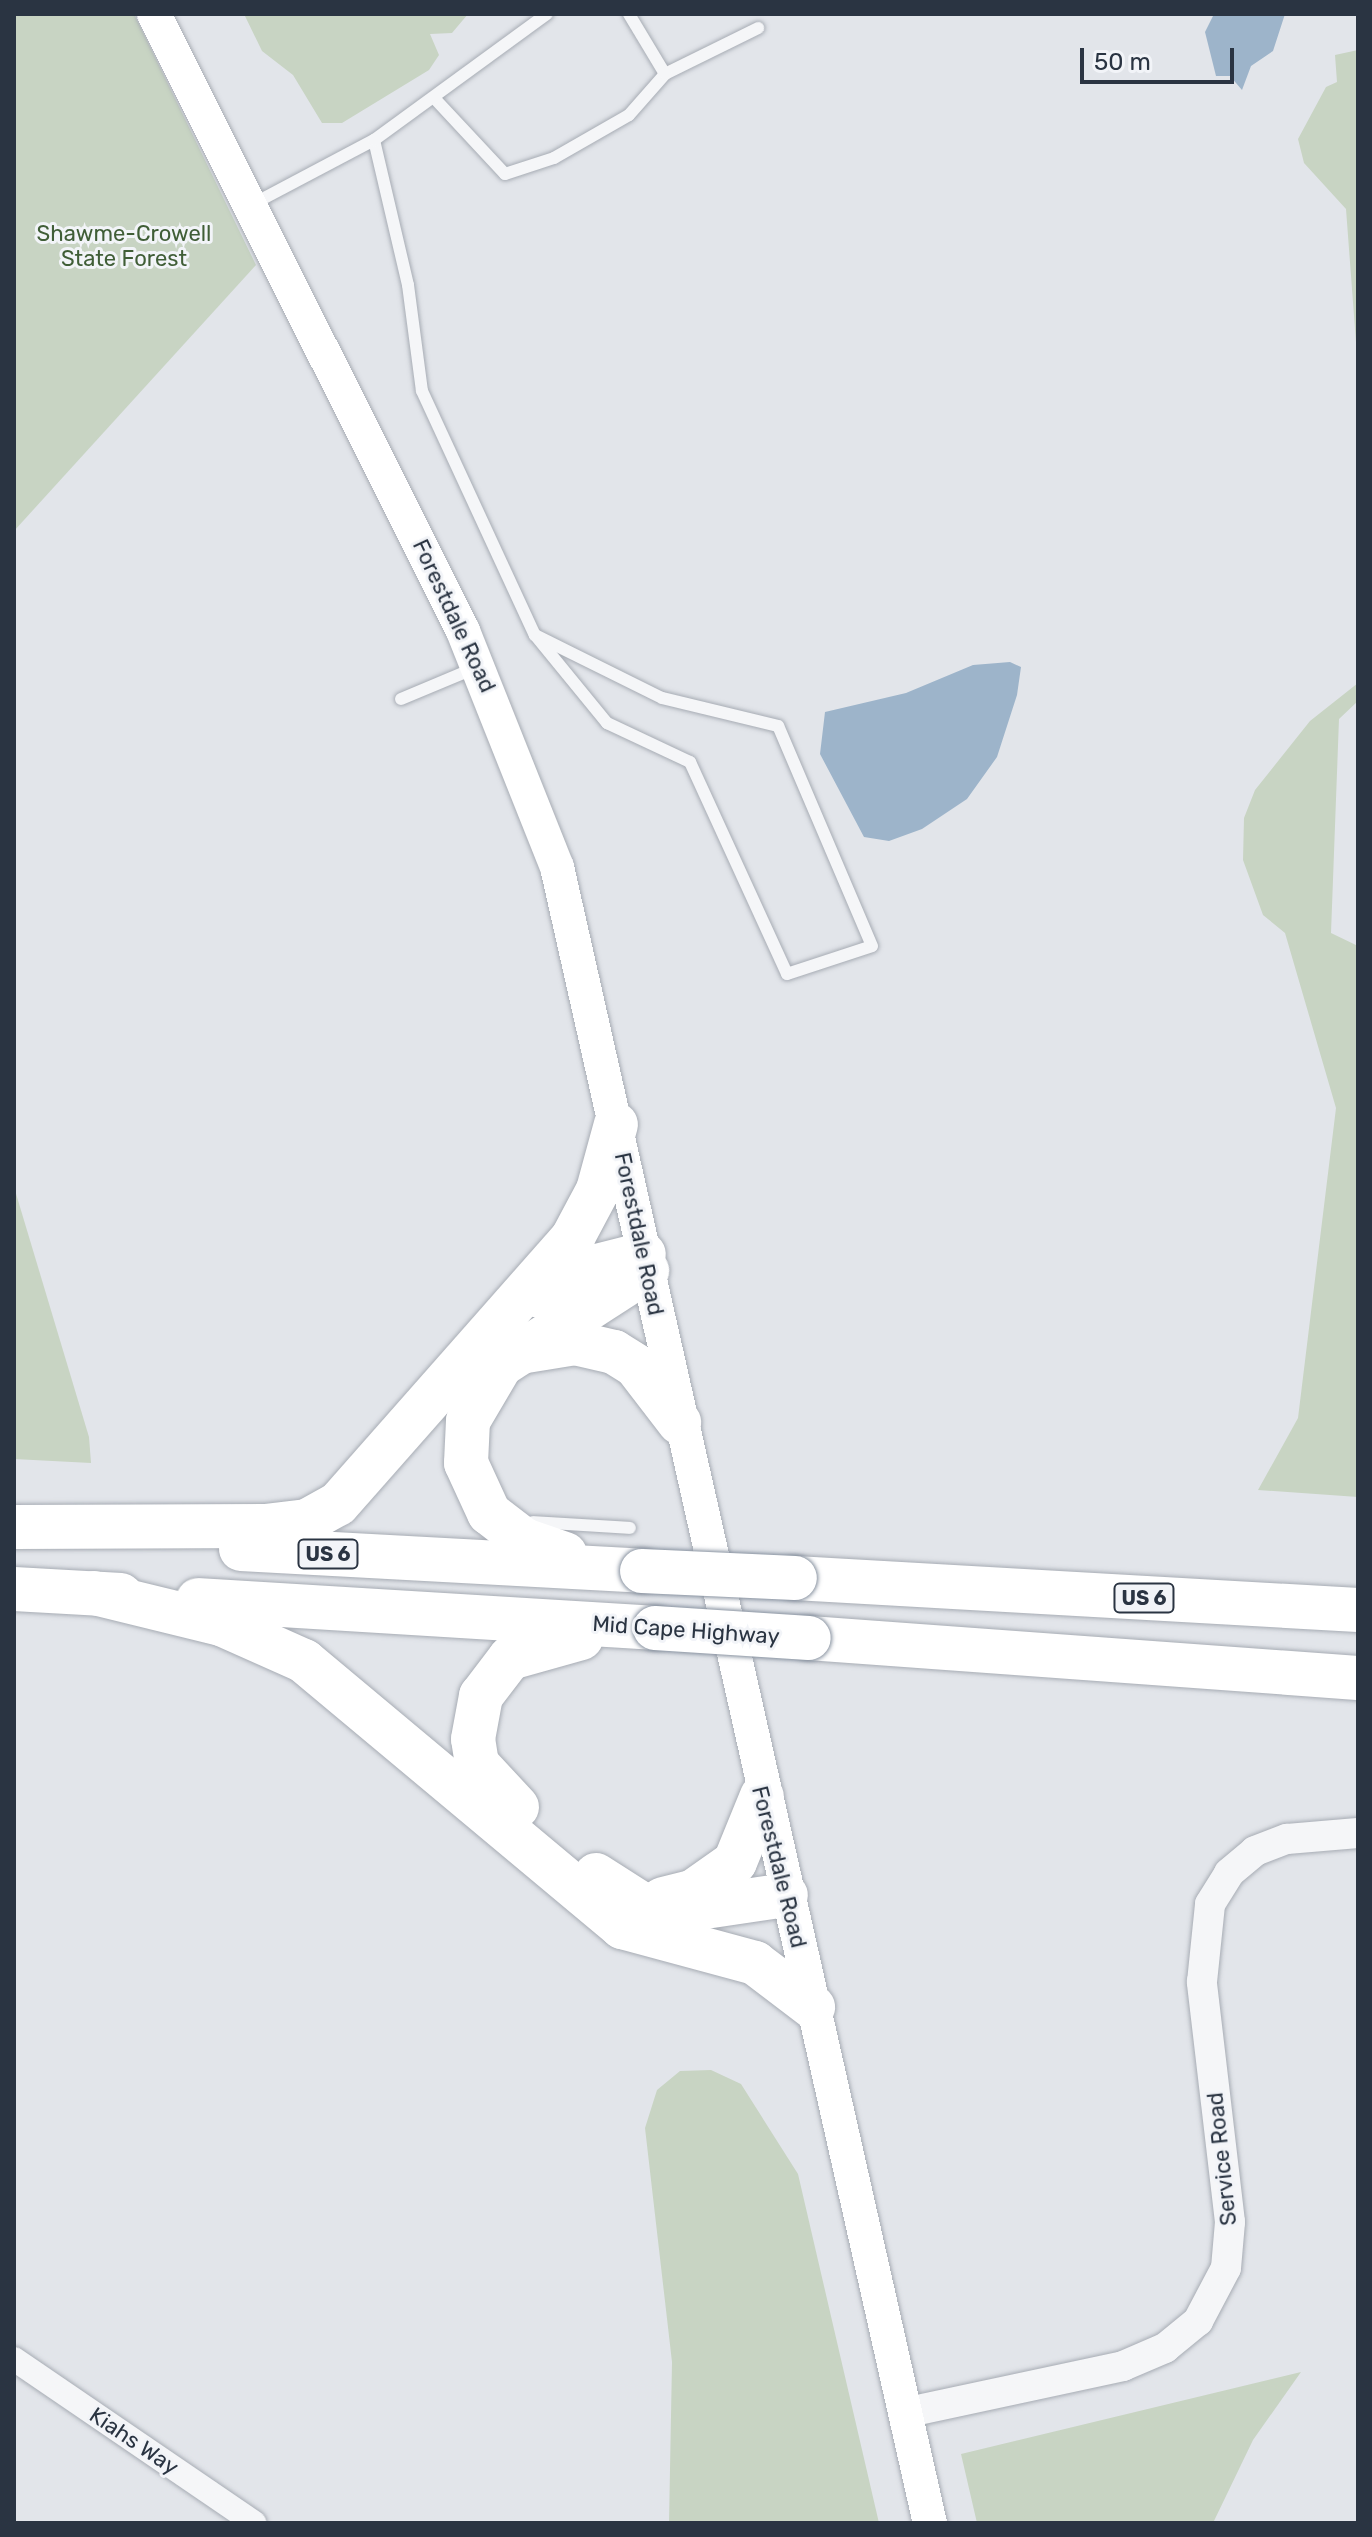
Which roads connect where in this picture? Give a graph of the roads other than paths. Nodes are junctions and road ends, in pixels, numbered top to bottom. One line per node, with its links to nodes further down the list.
1 (547, 14): 6 (lane)
2 (629, 14): 5 (lane)
3 (161, 19): 8 (main road, Forestdale Road)
4 (758, 28): 5 (lane)
5 (665, 74): 6 (lane)
6 (436, 100): 7 (lane)
7 (374, 140): 8 (lane); 9 (lane)
8 (247, 207): 10 (main road, Forestdale Road)
9 (535, 635): 9 (lane)
10 (479, 666): 11 (lane); 12 (main road, Forestdale Road)
11 (401, 699)
12 (616, 1124): 13 (main road, Forestdale Road); 14 (highway)
13 (645, 1262): 14 (highway); 15 (main road, Forestdale Road)
14 (509, 1337): 15 (highway); 16 (highway); 17 (highway)
15 (679, 1422): 26 (main road, Forestdale Road)
16 (489, 1513): 18 (lane); 20 (highway)
17 (14, 1527)
18 (630, 1528)
19 (14, 1537): 20 (highway, US 6)
20 (642, 1571): 23 (highway, US 6, bridge)
21 (14, 1589): 22 (highway, Mid Cape Highway)
22 (94, 1593): 24 (highway, Mid Cape Highway); 30 (highway)
23 (1358, 1610)
24 (655, 1628): 25 (highway, Mid Cape Highway, bridge); 28 (highway)
25 (1358, 1678)
26 (762, 1796): 28 (highway); 29 (main road, Forestdale Road)
27 (1358, 1833): 33 (street, Service Road)
28 (640, 1903): 29 (highway)
29 (789, 1908): 30 (highway); 31 (main road, Forestdale Road)
30 (686, 1946): 31 (highway)
31 (813, 2007): 33 (main road, Forestdale Road)
32 (14, 2359): 34 (street, Kiahs Way)
33 (904, 2413): 35 (main road, Forestdale Road)
34 (254, 2523)
35 (930, 2523)

